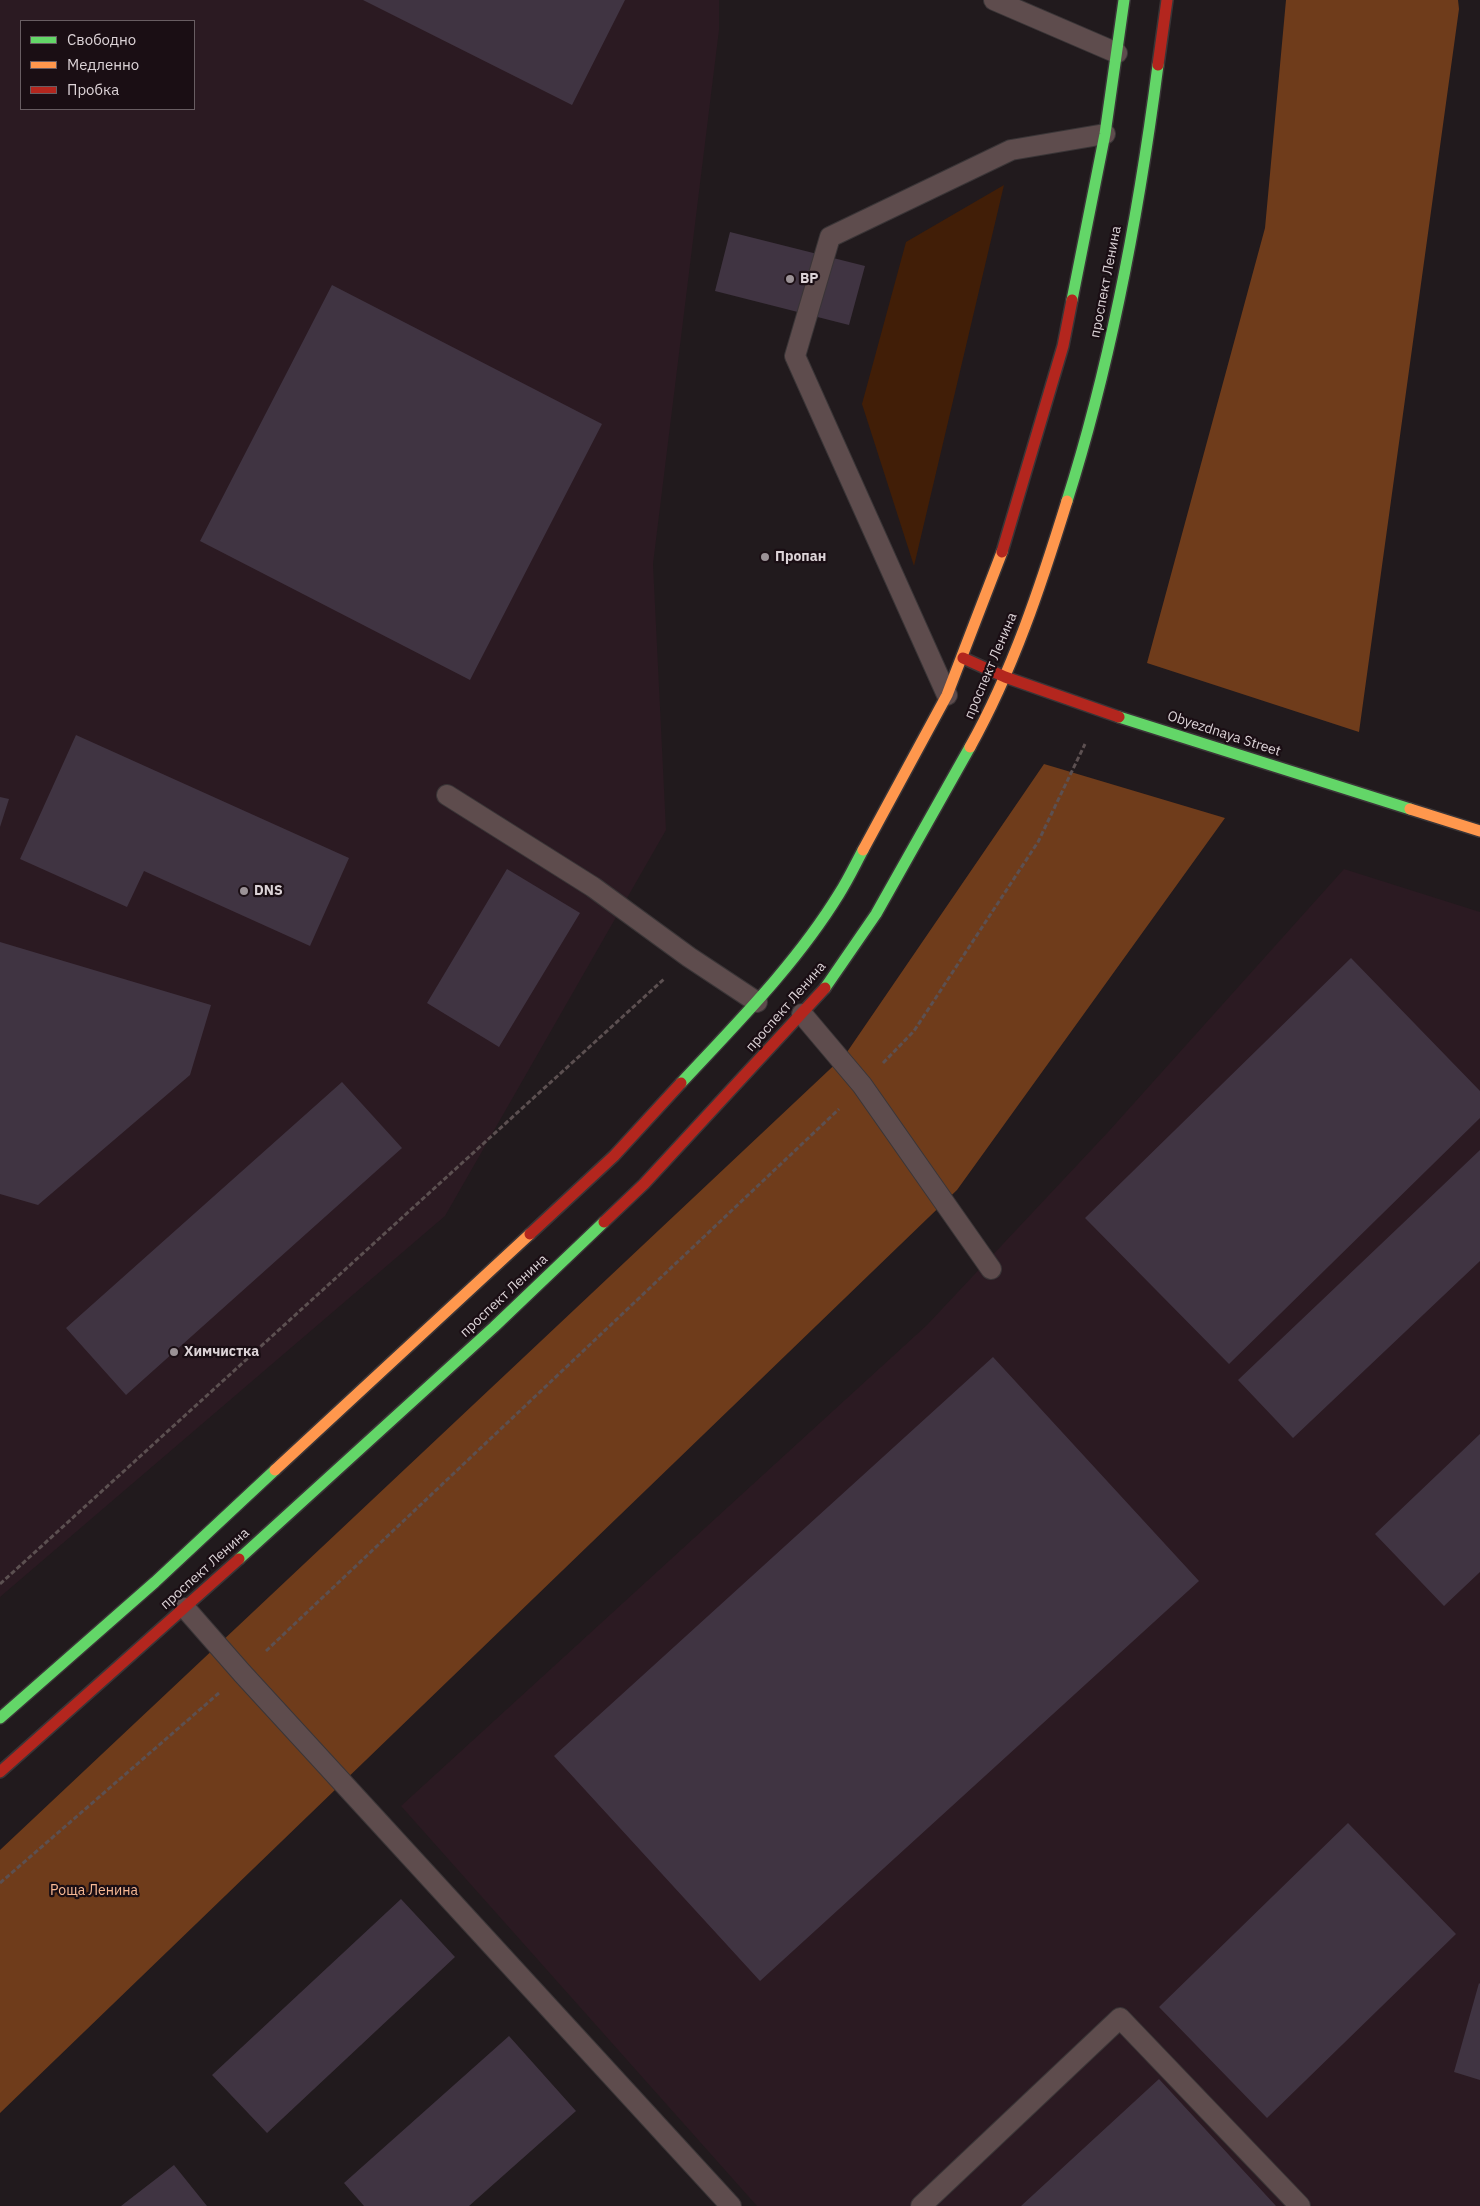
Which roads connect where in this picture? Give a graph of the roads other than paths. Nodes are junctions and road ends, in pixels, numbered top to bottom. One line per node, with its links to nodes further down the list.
1 (994, 0): 4 (lane)
2 (1124, 0): 4 (main road, проспект Ленина)
3 (1168, 0): 7 (main road, проспект Ленина)
4 (1117, 53): 6 (main road, проспект Ленина)
5 (1138, 121): 7 (main road)
6 (1112, 127): 8 (main road, проспект Ленина); 10 (lane)
7 (1148, 143): 9 (main road, проспект Ленина)
8 (963, 658): 9 (main road, Obyezdnaya Street); 10 (main road, проспект Ленина)
9 (1005, 677): 12 (main road, Obyezdnaya Street); 14 (main road, проспект Ленина)
10 (947, 695): 13 (main road, проспект Ленина)
11 (447, 795): 13 (lane)
12 (1480, 831)
13 (757, 1002): 17 (main road, проспект Ленина)
14 (802, 1014): 15 (lane); 16 (main road, проспект Ленина)
15 (991, 1269)
16 (185, 1608): 18 (main road, проспект Ленина); 19 (lane)
17 (0, 1718)
18 (0, 1772)
19 (731, 2206)
20 (921, 2206): 21 (lane)
21 (1300, 2206)

